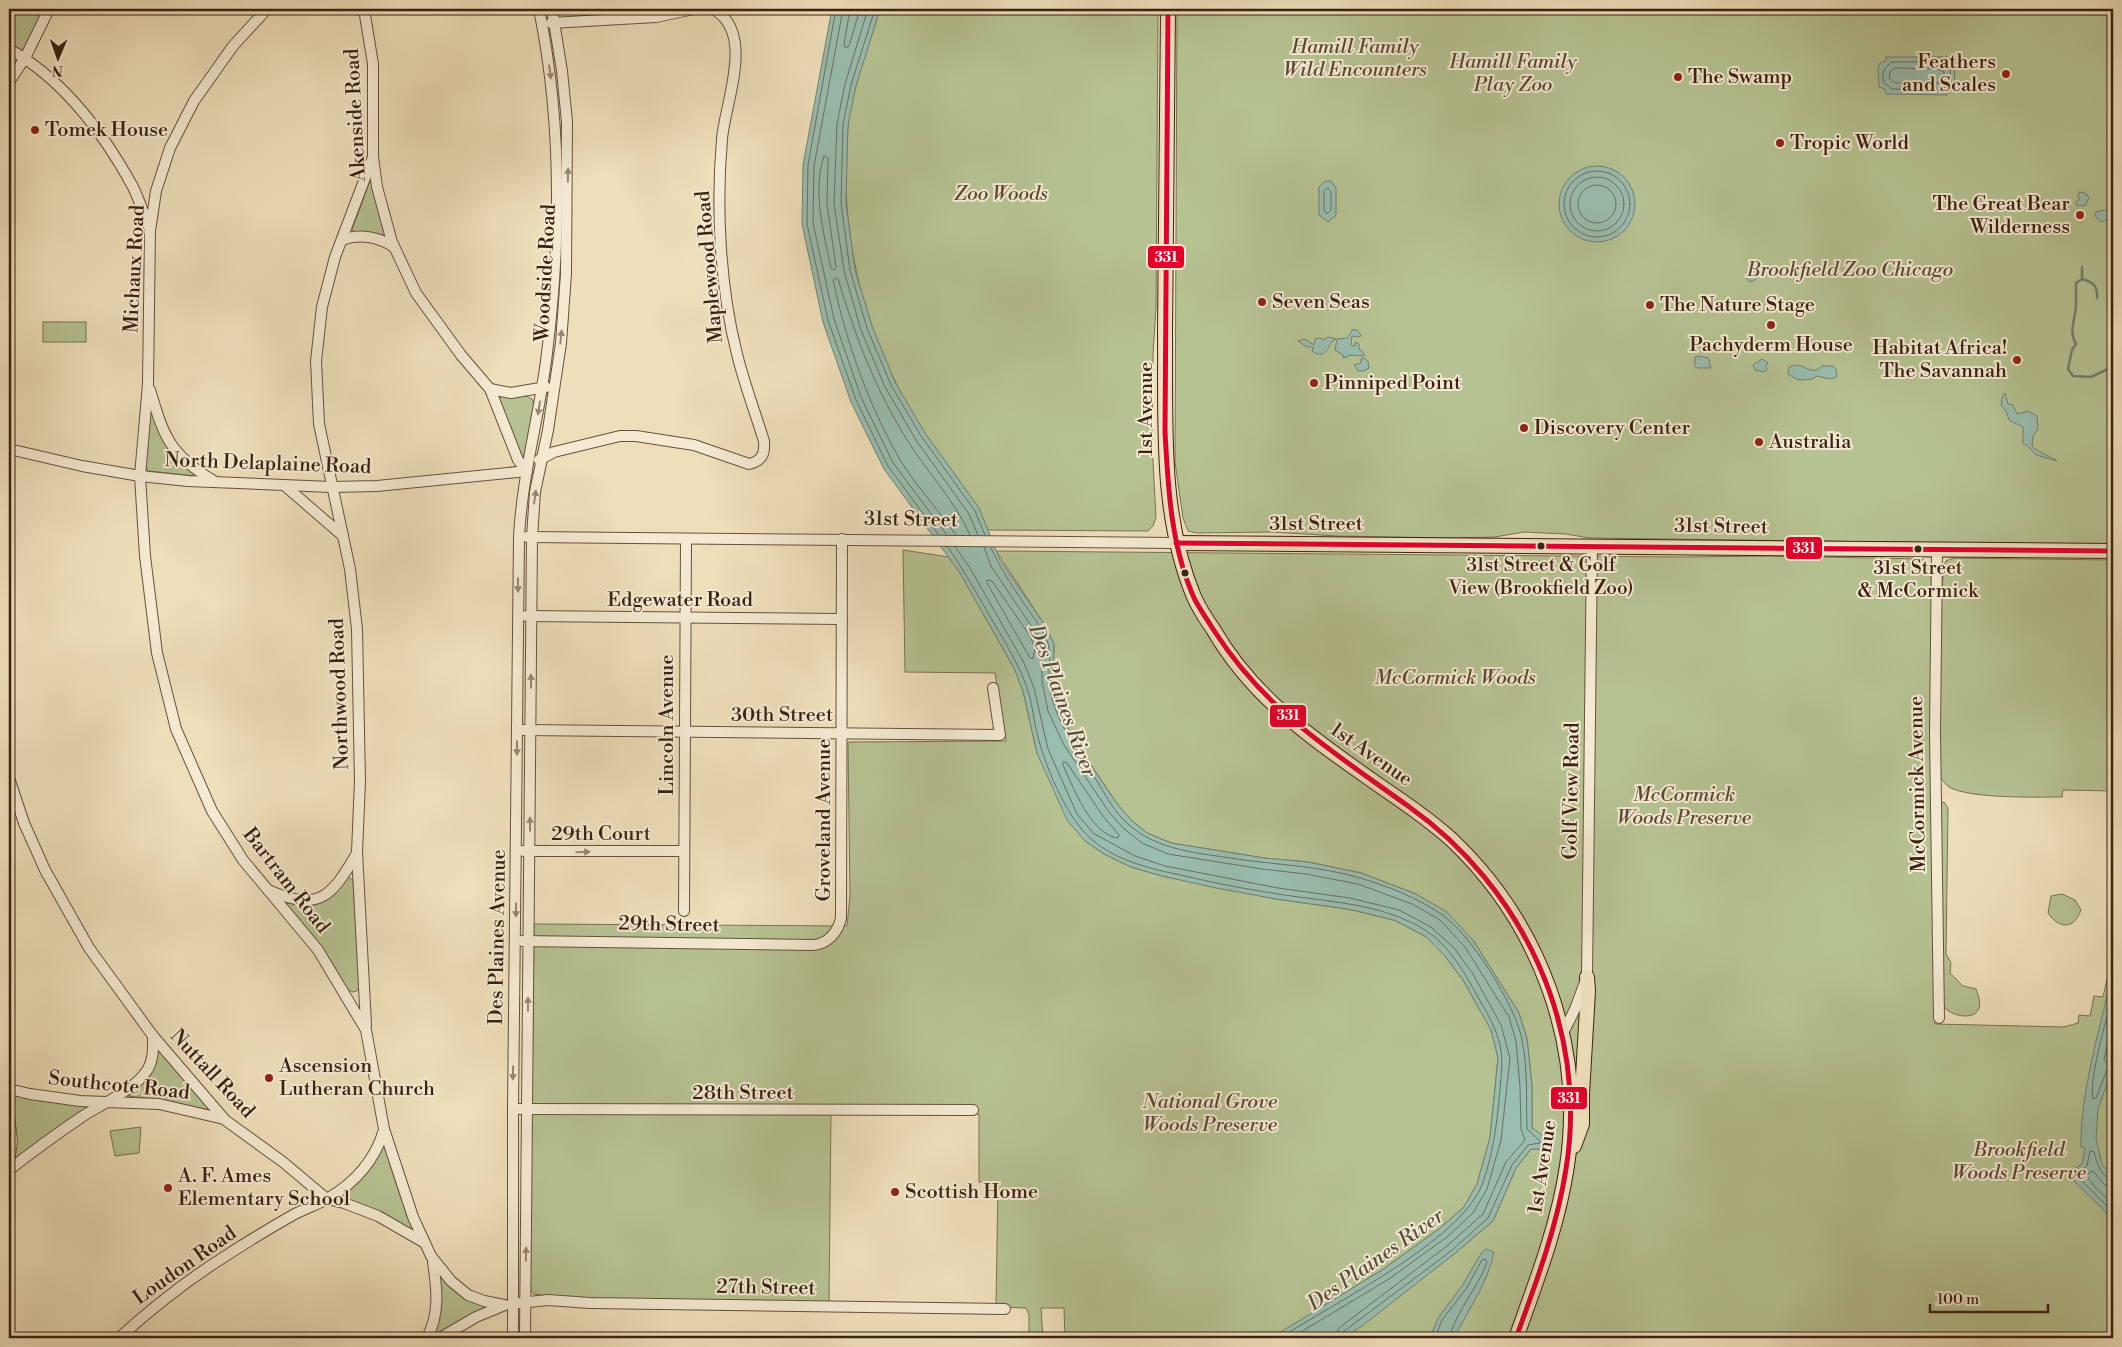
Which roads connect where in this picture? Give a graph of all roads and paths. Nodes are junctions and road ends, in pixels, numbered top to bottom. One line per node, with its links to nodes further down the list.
1 (49, 9): 12 (street)
2 (268, 9): 15 (street, Michaux Road)
3 (364, 9): 14 (street, Akenside Road)
4 (539, 9): 10 (street, Woodside Road)
5 (552, 9): 9 (street, Woodside Road)
6 (694, 9): 9 (street)
7 (713, 9): 23 (street, Maplewood Road)
8 (1168, 9): 34 (main road, 1st Avenue)
9 (556, 23): 10 (street); 19 (street, Woodside Road, one-way to 9)
10 (542, 24): 20 (street, Woodside Road, one-way to 20)
11 (9, 49): 12 (street)
12 (24, 58): 13 (street); 15 (street)
13 (9, 82)
14 (373, 157): 16 (street, Northwood Road); 17 (street, Akenside Road)
15 (150, 231): 18 (street, Michaux Road)
16 (342, 240): 17 (street); 28 (street, Northwood Road)
17 (394, 247): 21 (street, Akenside Road)
18 (148, 384): 25 (street, Michaux Road); 26 (street, Michaux Road)
19 (554, 386): 20 (street); 23 (street, Woodside Road)
20 (542, 388): 21 (street); 24 (street, Woodside Road, one-way to 24)
21 (490, 389): 24 (street, Akenside Road)
22 (9, 450): 25 (street, North Delaplaine Road)
23 (543, 457): 24 (street, Maplewood Road); 31 (street, Woodside Road, one-way to 23)
24 (527, 471): 28 (street, North Delaplaine Road); 30 (street, Woodside Road)
25 (140, 476): 26 (street, North Delaplaine Road); 52 (street, Bartram Road)
26 (215, 482): 27 (street, North Delaplaine Road)
27 (284, 485): 28 (street, North Delaplaine Road); 29 (street)
28 (331, 487): 29 (street, Northwood Road)
29 (343, 536): 51 (street, Northwood Road)
30 (519, 537): 31 (street, 31st Street); 38 (street, Des Plaines Avenue, one-way to 38)
31 (532, 537): 32 (street, 31st Street); 39 (street, Des Plaines Avenue)
32 (686, 539): 33 (street, 31st Street); 40 (street, Lincoln Avenue)
33 (842, 540): 34 (street, 31st Street); 41 (street, Groveland Avenue)
34 (1176, 544): 35 (main road, 31st Street); 60 (main road, 1st Avenue)
35 (1592, 546): 36 (main road, 31st Street); 57 (street, Golf View Road)
36 (1937, 549): 37 (main road, 31st Street); 58 (street, McCormick Avenue)
37 (2113, 551)
38 (518, 616): 39 (street, Edgewater Road); 43 (street, Des Plaines Avenue)
39 (531, 616): 40 (street, Edgewater Road); 44 (street, Des Plaines Avenue, one-way to 39)
40 (685, 617): 41 (street, Edgewater Road); 45 (street, Lincoln Avenue)
41 (842, 619): 46 (street, Groveland Avenue)
42 (993, 688): 46 (street, 30th Street)
43 (517, 730): 44 (street, 30th Street); 48 (street, Des Plaines Avenue, one-way to 48)
44 (530, 730): 45 (street, 30th Street); 49 (street, Des Plaines Avenue, one-way to 44)
45 (685, 732): 46 (street, 30th Street); 50 (street, Lincoln Avenue)
46 (843, 732): 56 (street, Groveland Avenue)
47 (9, 778): 61 (street, Nuttall Road)
48 (517, 851): 49 (street, 29th Court); 54 (street, Des Plaines Avenue, one-way to 54)
49 (530, 851): 50 (street, 29th Court, one-way to 50); 55 (street, Des Plaines Avenue)
50 (684, 851): 53 (street, Lincoln Avenue)
51 (357, 852): 52 (street, Northwood Road); 59 (street, Northwood Road)
52 (265, 889): 59 (street, Bartram Road)
53 (684, 910)
54 (515, 941): 55 (street, 29th Street); 64 (street, Des Plaines Avenue, one-way to 64)
55 (529, 941): 56 (street, 29th Street); 65 (street, Des Plaines Avenue, one-way to 55)
56 (823, 943)
57 (1587, 977): 60 (street, Golf View Road); 71 (main road)
58 (1938, 1018)
59 (366, 1030): 69 (street, Bartram Road)
60 (1563, 1032): 71 (main road, 1st Avenue)
61 (153, 1036): 63 (street, Nuttall Road); 68 (street, Nuttall Road)
62 (9, 1089): 63 (street, Southcote Road)
63 (104, 1103): 68 (street, Southcote Road); 72 (street, Nuttall Road)
64 (512, 1109): 65 (street, 28th Street); 77 (street, Des Plaines Avenue)
65 (528, 1110): 66 (street, 28th Street); 76 (street, Des Plaines Avenue, one-way to 65)
66 (973, 1110)
67 (9, 1118): 70 (street)
68 (225, 1120): 73 (street, Nuttall Road)
69 (384, 1129): 73 (street); 74 (street, Bartram Road)
70 (9, 1163)
71 (1567, 1165): 84 (main road, 1st Avenue)
72 (9, 1170)
73 (327, 1199): 74 (street, Nuttall Road); 79 (street, Loudon Road)
74 (425, 1243): 75 (street, Bartram Road)
75 (432, 1256): 77 (street, Bartram Road); 80 (street)
76 (526, 1302): 77 (street, Bartram Road); 78 (street, 27th Street); 83 (street, Des Plaines Avenue)
77 (508, 1304): 81 (street); 82 (street, Des Plaines Avenue)
78 (1005, 1309)
79 (119, 1338)
80 (427, 1338)
81 (440, 1338)
82 (513, 1338)
83 (525, 1338)
84 (1516, 1338)

